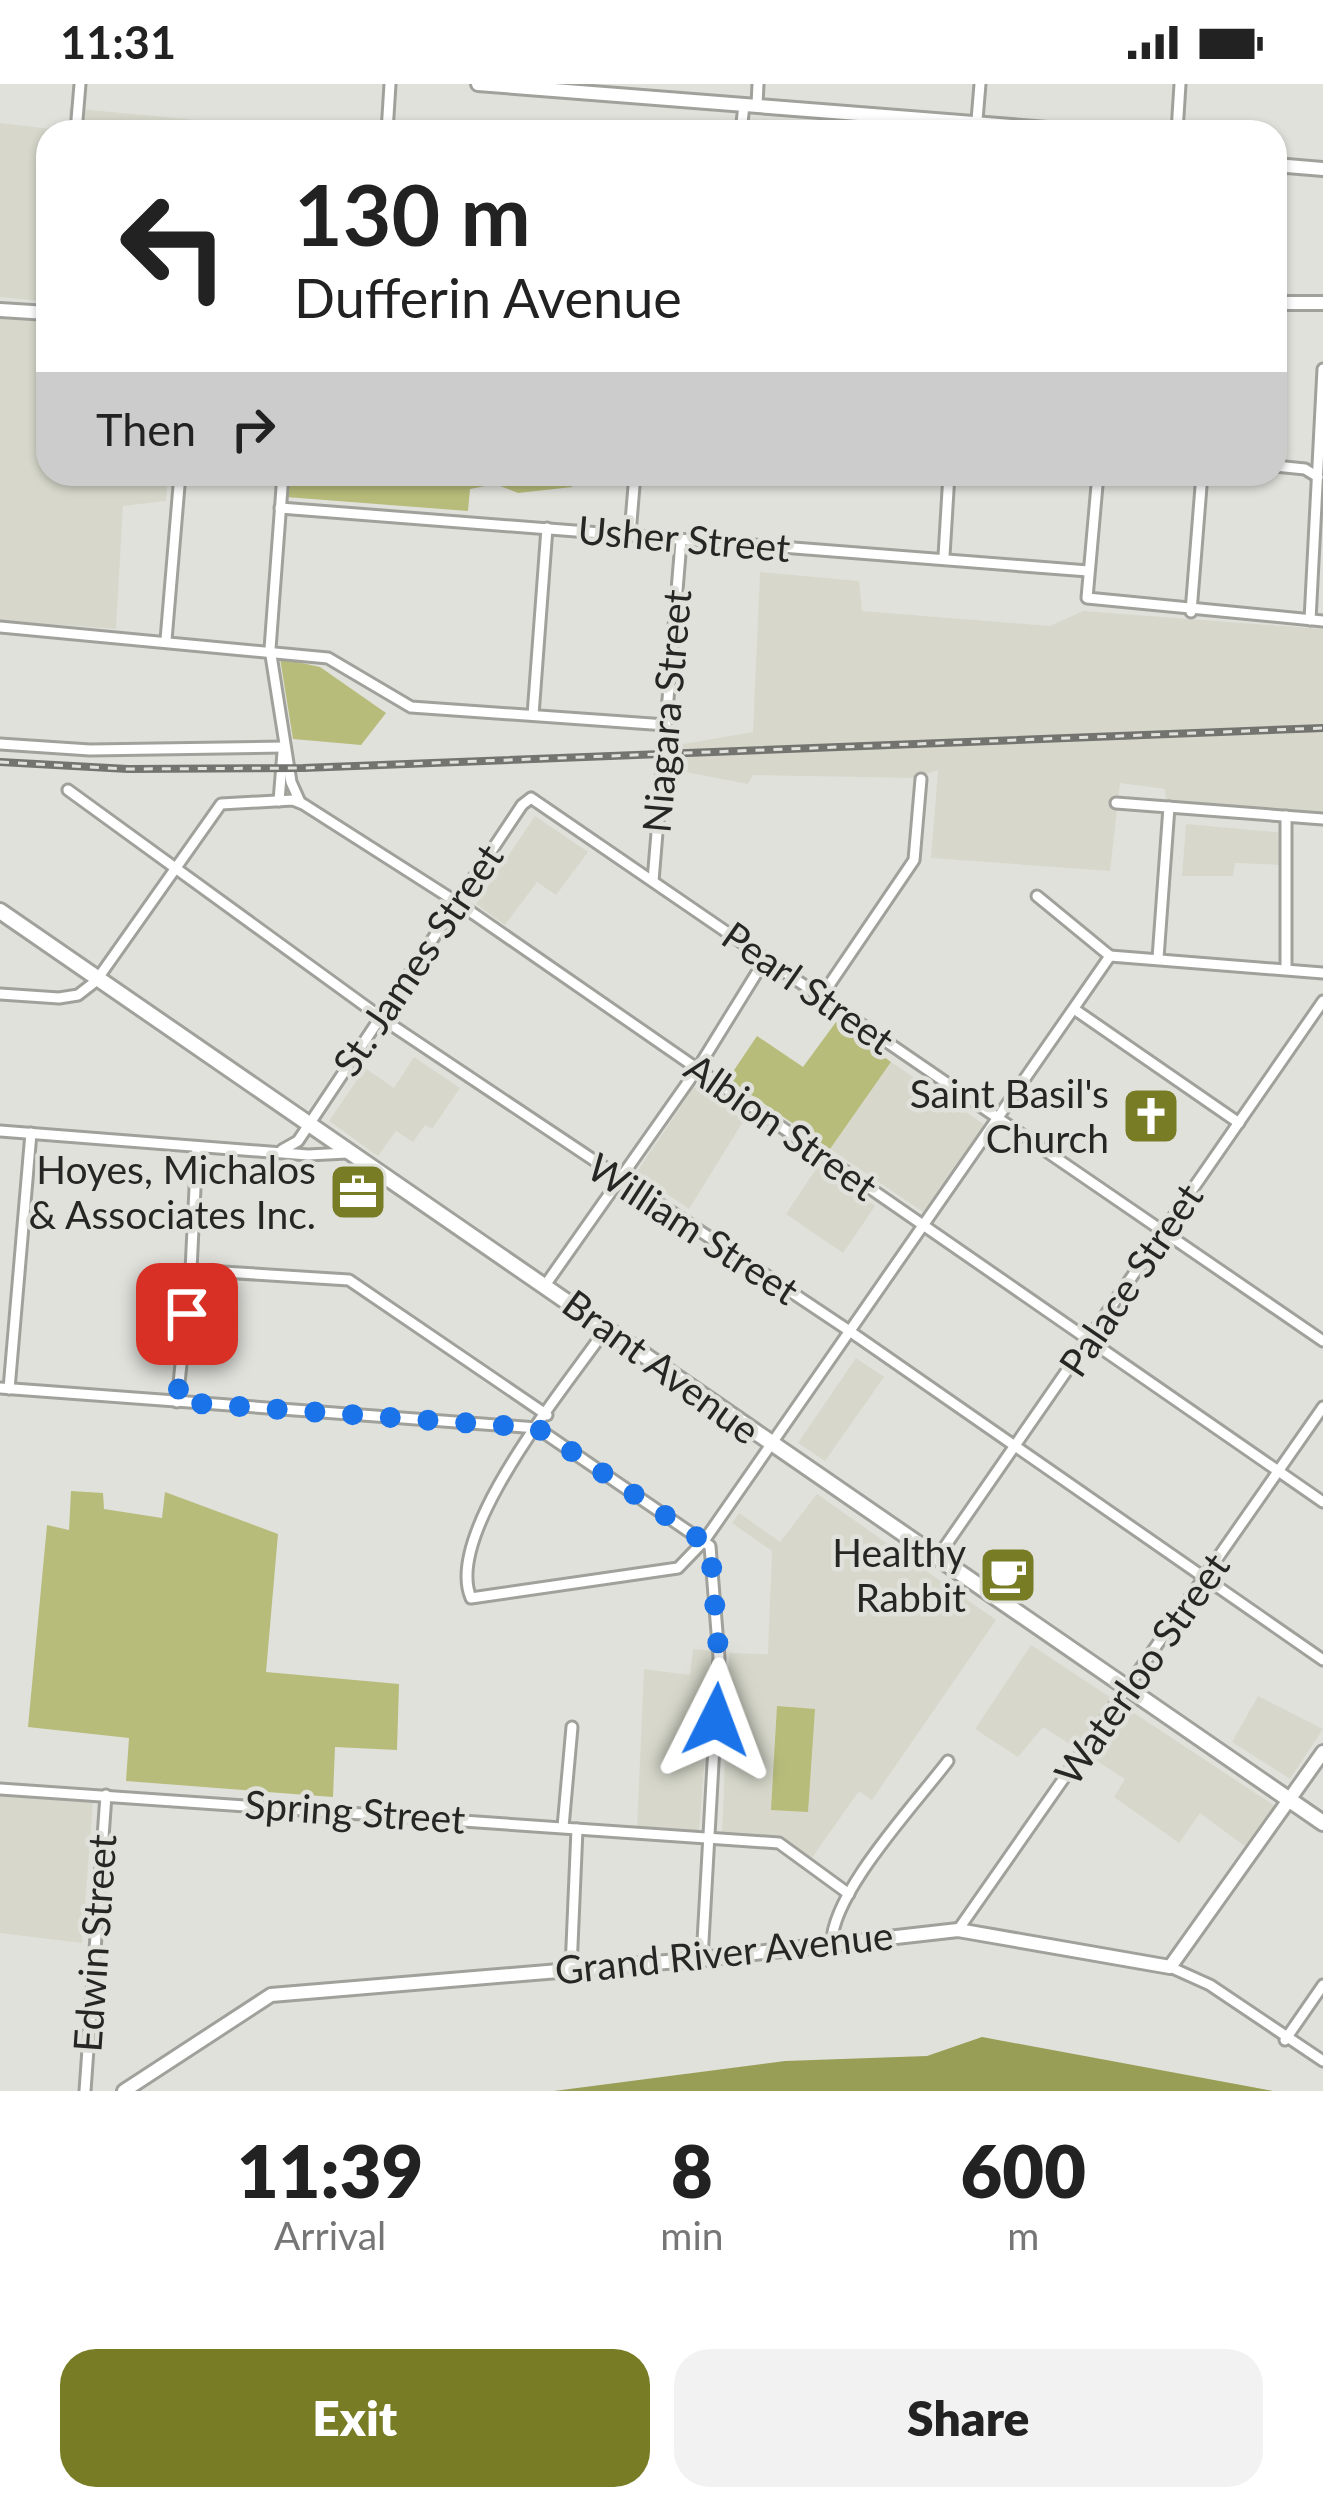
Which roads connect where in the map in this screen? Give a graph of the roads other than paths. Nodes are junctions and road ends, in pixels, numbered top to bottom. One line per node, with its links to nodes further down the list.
1 (80, 84): 9 (street)
2 (390, 84): 10 (street)
3 (478, 84): 7 (street)
4 (758, 84): 8 (street)
5 (980, 84): 13 (street)
6 (1180, 84): 14 (street)
7 (616, 89): 8 (street)
8 (750, 105): 11 (street); 12 (street)
9 (77, 120)
10 (388, 120)
11 (745, 120)
12 (904, 120)
13 (977, 120)
14 (1178, 120)
15 (1287, 166): 16 (street)
16 (1323, 169)
17 (1287, 303): 18 (street)
18 (1323, 303)
19 (0, 310): 20 (street)
20 (36, 312)
21 (1323, 369): 23 (street)
22 (1287, 467): 23 (street)
23 (1321, 478): 37 (street)
24 (179, 486): 40 (street)
25 (282, 486): 30 (street)
26 (634, 486): 32 (street)
27 (948, 486): 34 (street)
28 (1097, 486): 35 (street)
29 (1201, 486): 36 (street)
30 (280, 508): 31 (street, Usher Street); 41 (street)
31 (547, 528): 32 (street, Usher Street); 42 (street)
32 (630, 534): 33 (street, Usher Street)
33 (680, 542): 34 (street, Usher Street); 43 (street, Niagara Street)
34 (944, 556): 35 (street, Usher Street)
35 (1088, 571): 36 (street)
36 (1191, 612): 37 (street)
37 (1310, 620): 38 (street)
38 (1323, 621)
39 (0, 627): 40 (street)
40 (166, 640): 41 (street)
41 (269, 649): 42 (street); 45 (street)
42 (533, 715): 43 (street)
43 (666, 725): 56 (street, Niagara Street)
44 (0, 744): 45 (street)
45 (284, 747): 49 (street); 50 (street)
46 (920, 779): 67 (street)
47 (68, 790): 55 (street, William Street)
48 (531, 798): 56 (street, Pearl Street); 58 (street, St. James Street)
49 (278, 801): 50 (street, Albion Street); 55 (street, Albion Street)
50 (300, 802): 58 (street, Albion Street)
51 (1116, 803): 52 (street)
52 (1169, 807): 53 (street); 62 (street)
53 (1286, 816): 54 (street); 63 (street)
54 (1323, 819)
55 (171, 870): 65 (street); 70 (street, William Street)
56 (653, 880): 61 (street, Pearl Street)
57 (1037, 896): 60 (street)
58 (458, 902): 70 (street, St. James Street); 71 (street, Albion Street)
59 (0, 911): 65 (main road, Brant Avenue)
60 (1110, 956): 62 (street); 69 (street)
61 (766, 958): 67 (street, Pearl Street); 71 (street)
62 (1158, 958): 63 (street)
63 (1286, 969): 64 (street)
64 (1323, 973)
65 (96, 981): 66 (street); 74 (main road, Brant Avenue)
66 (0, 994)
67 (821, 997): 72 (street, Pearl Street)
68 (1323, 1001): 73 (street, Palace Street)
69 (1074, 1010): 72 (street); 73 (street)
70 (381, 1018): 74 (street, St. James Street); 80 (street, William Street)
71 (698, 1068): 80 (street); 81 (street, Albion Street)
72 (998, 1119): 81 (street); 82 (street, Pearl Street)
73 (1239, 1123): 82 (street, Palace Street)
74 (308, 1125): 78 (street, St. James Street); 79 (main road, Brant Avenue)
75 (0, 1131): 76 (street)
76 (31, 1133): 77 (street); 89 (street)
77 (196, 1147): 78 (street); 83 (street)
78 (282, 1150): 79 (street)
79 (349, 1153): 84 (main road, Brant Avenue)
80 (620, 1182): 84 (street); 86 (street, William Street)
81 (921, 1226): 86 (street); 87 (street, Albion Street)
82 (1163, 1232): 87 (street, Palace Street); 88 (street, Pearl Street)
83 (191, 1270): 90 (street); 92 (street)
84 (546, 1284): 85 (main road, Brant Avenue)
85 (605, 1330): 92 (street); 94 (main road, Brant Avenue)
86 (848, 1330): 94 (street); 95 (street, William Street)
87 (1090, 1340): 95 (street, Palace Street); 96 (street, Albion Street)
88 (1323, 1341)
89 (4, 1389): 90 (street)
90 (177, 1402): 93 (street)
91 (1323, 1407): 96 (street, Waterloo Street)
92 (547, 1415): 93 (street)
93 (537, 1428): 98 (street); 98 (street)
94 (770, 1444): 98 (street); 99 (main road, Brant Avenue)
95 (1017, 1446): 99 (street, Palace Street); 100 (street, William Street)
96 (1278, 1471): 97 (street, Albion Street); 100 (street, Waterloo Street)
97 (1323, 1502)
98 (704, 1541): 112 (street)
99 (938, 1558): 102 (main road, Brant Avenue)
100 (1207, 1578): 101 (street, William Street); 102 (street, Waterloo Street)
101 (1323, 1660)
102 (1129, 1689): 108 (main road, Brant Avenue); 114 (street, Waterloo Street)
103 (572, 1727): 110 (street)
104 (1323, 1752): 108 (street)
105 (948, 1761): 113 (street)
106 (0, 1789): 107 (street, Spring Street)
107 (106, 1795): 110 (street, Spring Street); 122 (street, Edwin Street)
108 (1290, 1800): 109 (main road, Brant Avenue); 117 (street)
109 (1323, 1823)
110 (562, 1827): 111 (street, Spring Street)
111 (577, 1829): 112 (street, Spring Street); 118 (street)
112 (710, 1838): 113 (street, Spring Street); 116 (street)
113 (849, 1894): 115 (street)
114 (958, 1930): 115 (street, Grand River Avenue); 117 (street, Grand River Avenue)
115 (832, 1945): 116 (street, Grand River Avenue)
116 (702, 1959): 118 (street, Grand River Avenue)
117 (1170, 1967): 120 (street, Grand River Avenue)
118 (571, 1969): 123 (street, Grand River Avenue)
119 (1323, 1984): 120 (street)
120 (1285, 2040): 121 (street, Grand River Avenue)
121 (1323, 2061)
122 (85, 2091)
123 (124, 2091)

